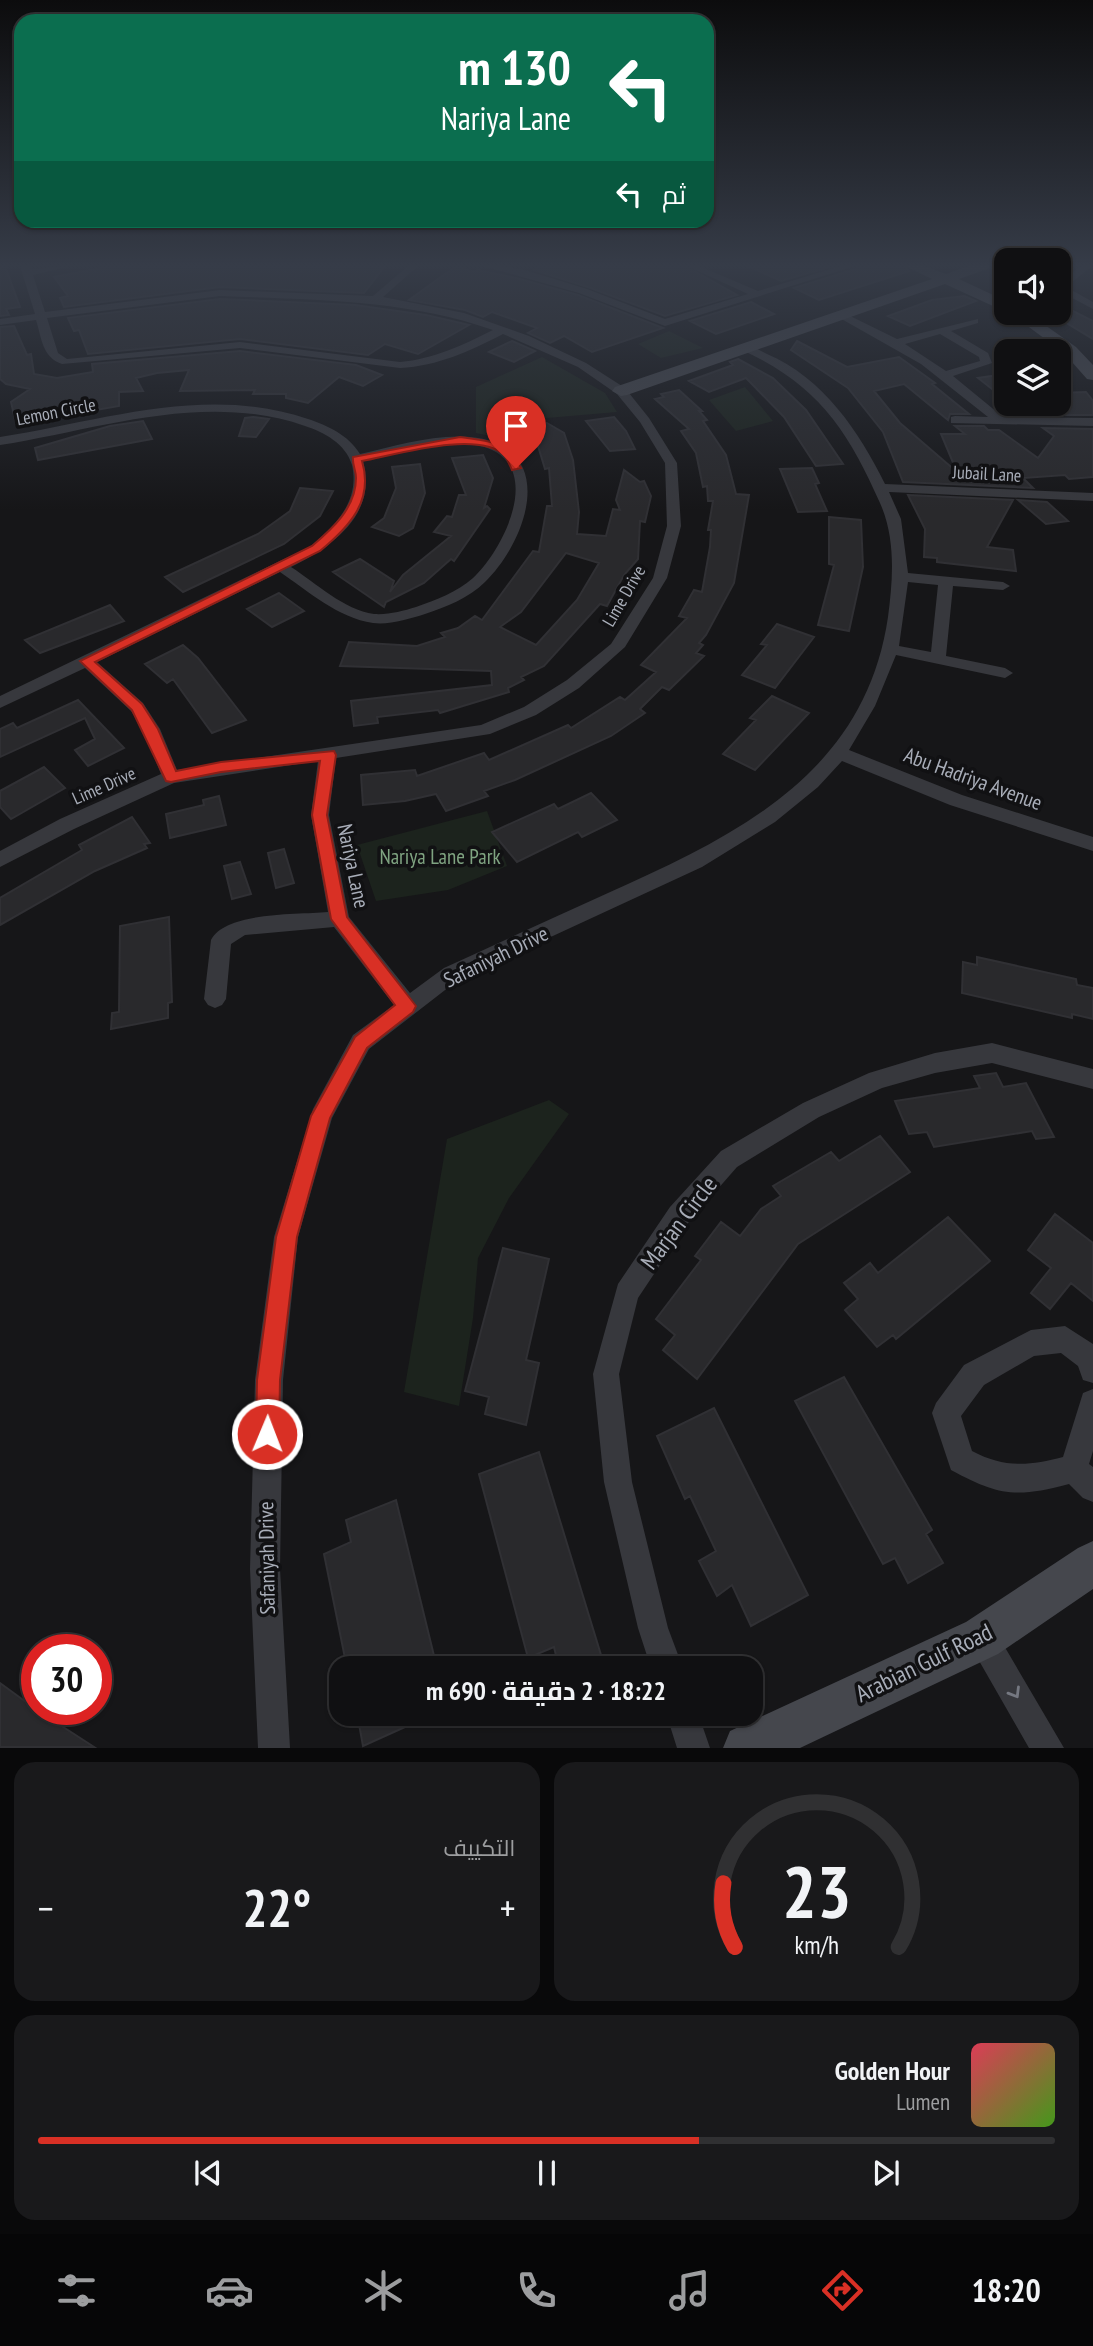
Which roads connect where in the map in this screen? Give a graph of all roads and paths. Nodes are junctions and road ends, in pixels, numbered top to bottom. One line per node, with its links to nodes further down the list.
1 (51, 348): 2 (street)
2 (214, 348)
3 (265, 348): 4 (street)
4 (467, 348)
5 (543, 348): 12 (street, Lime Drive)
6 (747, 348): 12 (main road); 18 (street, Safaniyah Drive)
7 (906, 348): 10 (street)
8 (972, 348): 10 (street)
9 (1067, 348): 11 (main road)
10 (945, 375): 14 (street)
11 (1093, 375)
12 (621, 391): 31 (street, Lime Drive)
13 (955, 420): 14 (street)
14 (999, 421): 15 (street)
15 (1093, 422)
16 (0, 441): 17 (street, Lemon Circle)
17 (360, 456): 21 (street); 21 (street)
18 (880, 488): 19 (street, Jubail Lane); 22 (street, Safaniyah Drive)
19 (1087, 497): 20 (street)
20 (1093, 513)
21 (280, 566): 27 (street)
22 (901, 577): 23 (street); 25 (street, Safaniyah Drive)
23 (946, 581): 24 (street); 26 (street)
24 (1003, 586)
25 (891, 649): 26 (street); 30 (street, Safaniyah Drive)
26 (938, 659): 28 (street)
27 (87, 661): 29 (street); 32 (street)
28 (1006, 673)
29 (0, 703)
30 (839, 753): 33 (street, Abu Hadriya Avenue); 37 (street, Safaniyah Drive)
31 (328, 755): 32 (street, Lime Drive); 35 (street, Nariya Lane)
32 (171, 777): 34 (street, Lime Drive)
33 (1093, 845)
34 (0, 860)
35 (339, 919): 36 (street); 37 (street, Nariya Lane)
36 (215, 999)
37 (407, 1006): 46 (street, Safaniyah Drive)
38 (1093, 1079): 44 (street, Marjan Circle)
39 (1093, 1370): 41 (street)
40 (1093, 1403): 41 (street)
41 (1084, 1478)
42 (1093, 1563): 43 (main road, Arabian Gulf Road)
43 (982, 1638): 48 (main road, Arabian Gulf Road); 49 (street, one-way to 49)
44 (663, 1656)
45 (686, 1726): 47 (street)
46 (274, 1748)
47 (694, 1748)
48 (747, 1748)
49 (1048, 1748)

